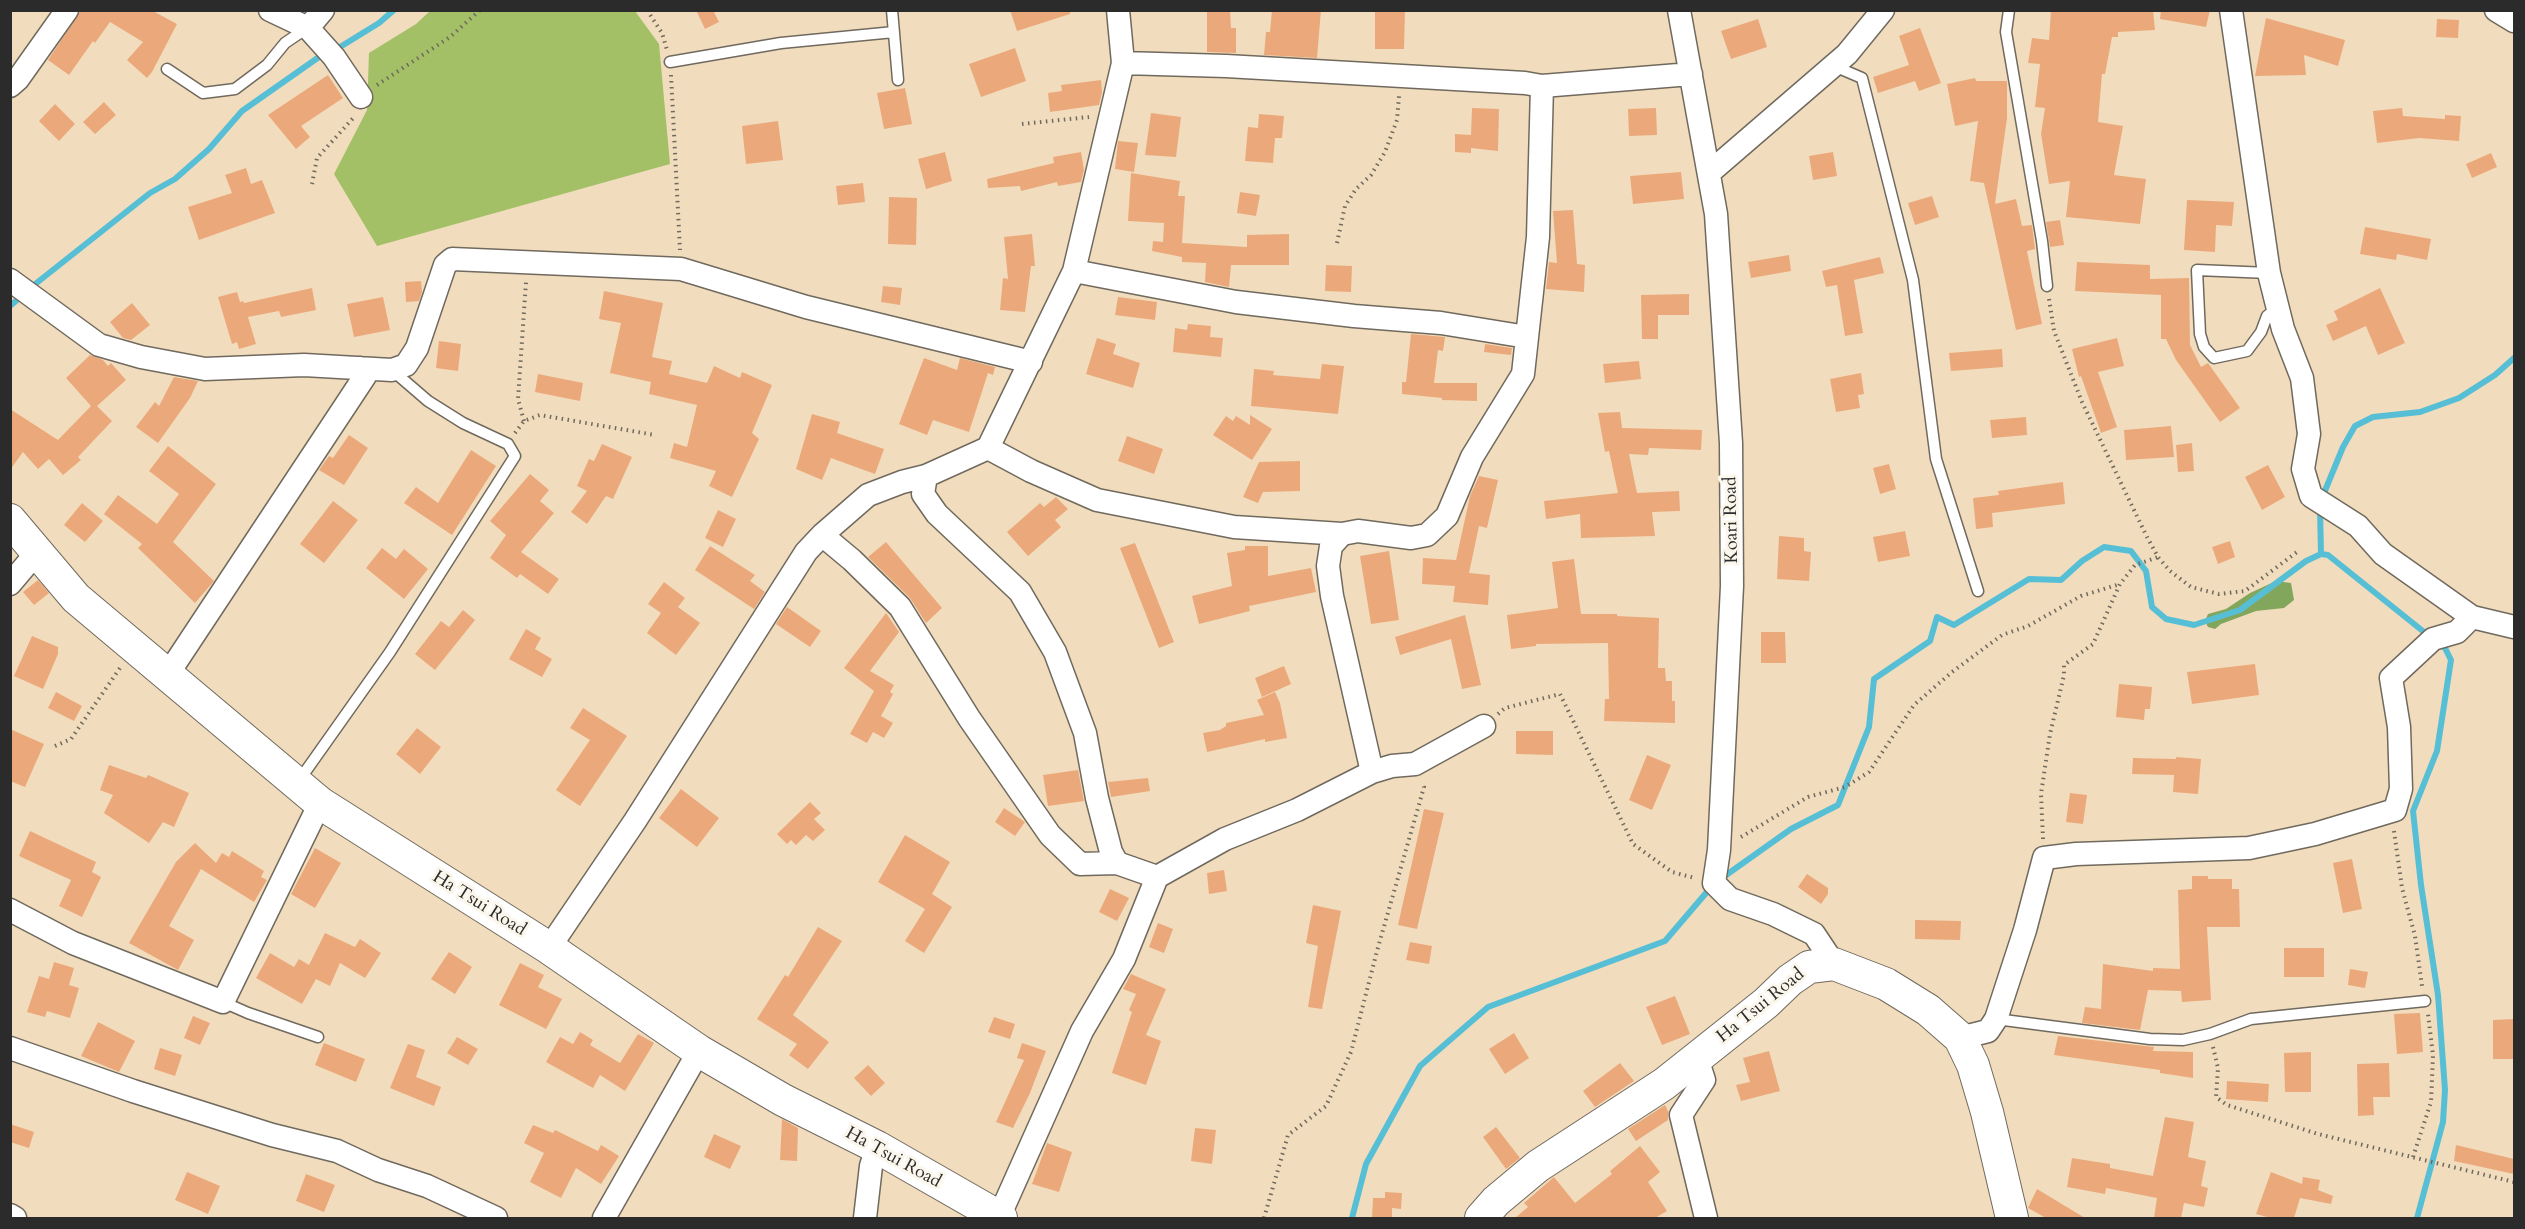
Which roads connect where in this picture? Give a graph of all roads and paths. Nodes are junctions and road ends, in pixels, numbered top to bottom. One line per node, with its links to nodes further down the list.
1 (66, 10): 23 (street)
2 (270, 10): 14 (street)
3 (323, 10): 14 (street)
4 (480, 10): 25 (path)
5 (647, 10): 16 (path)
6 (892, 10): 15 (lane)
7 (1118, 10): 17 (street)
8 (1679, 10): 20 (street, Koari Road)
9 (1883, 10): 18 (street)
10 (2009, 10): 36 (lane)
11 (2231, 10): 34 (street)
12 (2496, 10): 13 (street)
13 (2514, 21)
14 (308, 28): 19 (lane); 25 (street)
15 (894, 32): 16 (lane); 22 (lane)
16 (670, 62): 32 (path)
17 (1123, 63): 21 (street); 26 (street)
18 (1834, 66): 28 (street); 55 (lane)
19 (167, 69)
20 (1691, 74): 24 (street); 28 (street, Koari Road)
21 (1401, 77): 24 (street); 30 (path)
22 (898, 80)
23 (10, 86)
24 (1542, 87): 38 (street)
25 (361, 97): 29 (path)
26 (1110, 119): 27 (path); 33 (street)
27 (1022, 124)
28 (1709, 173): 67 (street, Koari Road)
29 (312, 184)
30 (1337, 243)
31 (526, 263): 32 (street); 41 (street); 42 (path)
32 (681, 269): 39 (street)
33 (1074, 271): 38 (street); 39 (street)
34 (2269, 273): 37 (street); 37 (lane)
35 (10, 280): 40 (street)
36 (2047, 286): 52 (path)
37 (2278, 307): 56 (street)
38 (1527, 337): 48 (street)
39 (1031, 362): 45 (street)
40 (360, 368): 41 (street); 59 (street)
41 (392, 370): 44 (lane)
42 (524, 421): 43 (path); 44 (path)
43 (655, 435)
44 (508, 444): 64 (lane)
45 (988, 448): 46 (street); 48 (street)
46 (926, 476): 49 (street); 69 (street)
47 (10, 520): 50 (street, Ha Tsui Road)
48 (1342, 534): 63 (street)
49 (822, 535): 69 (street); 73 (street)
50 (38, 551): 54 (street); 58 (street, Ha Tsui Road)
51 (2297, 552): 52 (path)
52 (2158, 557): 53 (path)
53 (2120, 584): 67 (path); 68 (path)
54 (10, 585)
55 (1978, 591)
56 (2472, 617): 57 (street); 66 (street)
57 (2514, 627)
58 (133, 647): 59 (street, Ha Tsui Road); 61 (path)
59 (168, 674): 64 (street, Ha Tsui Road)
60 (1484, 726): 62 (street); 70 (path)
61 (55, 746)
62 (1415, 764): 63 (street); 93 (path)
63 (1372, 772): 71 (street)
64 (298, 782): 65 (street, Ha Tsui Road)
65 (321, 804): 73 (street, Ha Tsui Road); 76 (street)
66 (2395, 810): 68 (street); 75 (path)
67 (1719, 850): 74 (street, Koari Road)
68 (2044, 858): 77 (street)
69 (1117, 863): 71 (street)
70 (1672, 872)
71 (1157, 877): 92 (street)
72 (10, 910): 76 (street)
73 (549, 948): 82 (street, Ha Tsui Road)
74 (1834, 963): 80 (street); 83 (street, Ha Tsui Road)
75 (2425, 1001): 78 (lane); 85 (path)
76 (223, 1002): 79 (lane)
77 (1996, 1018): 78 (lane); 80 (street)
78 (2210, 1035): 85 (path)
79 (318, 1037)
80 (1960, 1038): 96 (street)
81 (10, 1048): 89 (street)
82 (699, 1052): 84 (street, Ha Tsui Road); 90 (street)
83 (1696, 1058): 94 (street, Ha Tsui Road); 95 (street)
84 (876, 1147): 91 (street); 92 (street, Ha Tsui Road)
85 (2413, 1157): 86 (path)
86 (2514, 1182)
87 (10, 1215): 88 (street)
88 (15, 1218)
89 (496, 1218)
90 (604, 1218)
91 (865, 1218)
92 (1000, 1218)
93 (1264, 1218)
94 (1481, 1218)
95 (1706, 1218)
96 (2012, 1218)

